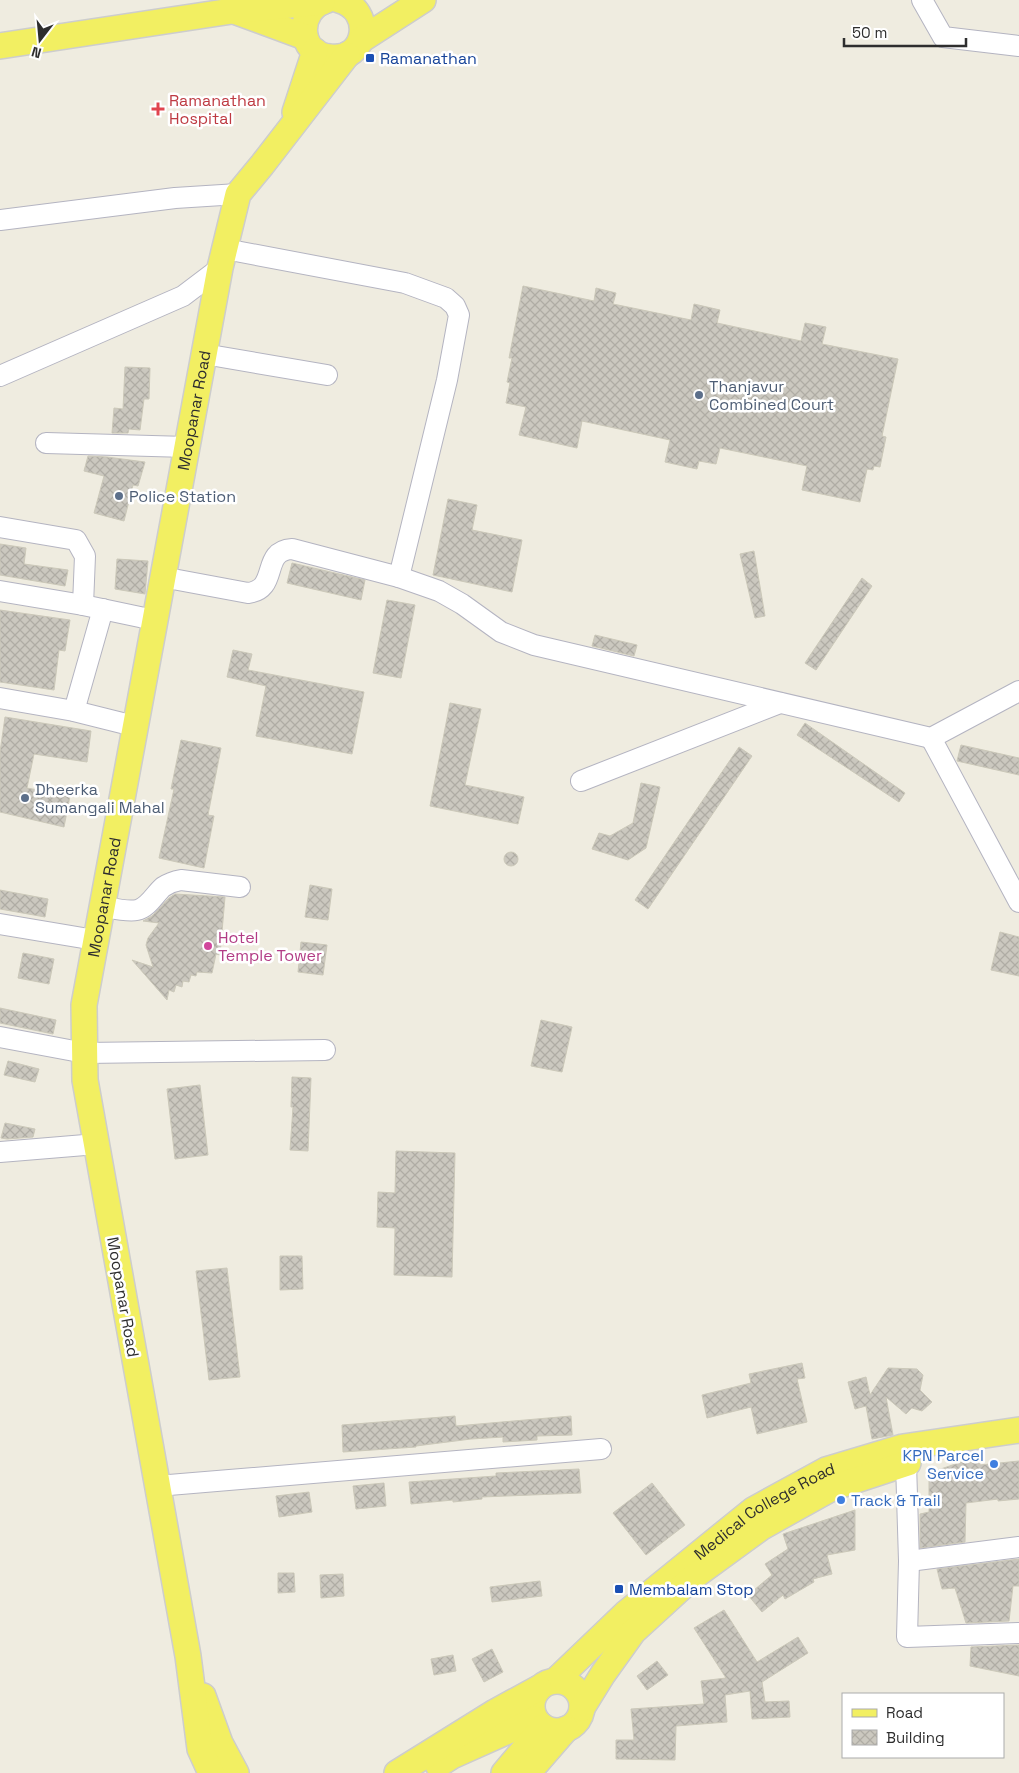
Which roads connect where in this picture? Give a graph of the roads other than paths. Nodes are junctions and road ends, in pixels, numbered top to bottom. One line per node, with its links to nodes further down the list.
1 (424, 0): 8 (main road)
2 (922, 0): 7 (street)
3 (329, 1): 4 (main road); 5 (main road); 8 (main road)
4 (232, 10): 5 (main road); 6 (main road)
5 (310, 44): 8 (main road); 9 (main road, Moopanar Road)
6 (0, 46)
7 (1019, 46)
8 (354, 47): 9 (main road, Moopanar Road)
9 (290, 129): 10 (main road, Moopanar Road)
10 (238, 194): 11 (street); 12 (main road, Moopanar Road)
11 (0, 220)
12 (222, 258): 13 (main road, Moopanar Road); 15 (street); 19 (street)
13 (204, 354): 14 (street); 17 (main road, Moopanar Road)
14 (327, 375)
15 (0, 376)
16 (46, 442): 17 (street)
17 (186, 447): 20 (main road, Moopanar Road)
18 (0, 527): 22 (street)
19 (399, 577): 20 (street); 27 (street)
20 (162, 578): 24 (main road, Moopanar Road)
21 (0, 591): 22 (street)
22 (83, 605): 23 (street)
23 (103, 609): 24 (street); 28 (street)
24 (154, 620): 29 (main road, Moopanar Road)
25 (1019, 691): 30 (street)
26 (0, 698): 28 (street)
27 (780, 703): 30 (street); 31 (street)
28 (74, 711): 29 (street)
29 (134, 726): 34 (main road, Moopanar Road)
30 (931, 738): 33 (street)
31 (581, 781)
32 (240, 887): 34 (street)
33 (1019, 902)
34 (101, 906): 36 (main road, Moopanar Road)
35 (0, 924): 36 (street)
36 (95, 940): 39 (main road, Moopanar Road)
37 (0, 1037): 39 (street)
38 (325, 1050): 39 (street)
39 (85, 1053): 40 (main road, Moopanar Road)
40 (97, 1144): 41 (street); 47 (main road, Moopanar Road)
41 (0, 1152)
42 (1019, 1430): 45 (main road, Medical College Road)
43 (1019, 1447): 45 (main road, Medical College Road)
44 (601, 1449): 47 (street)
45 (905, 1455): 46 (main road, Medical College Road); 49 (street)
46 (829, 1479): 52 (main road, Medical College Road); 53 (main road, Medical College Road)
47 (157, 1486): 51 (main road, Moopanar Road)
48 (1019, 1547): 49 (street)
49 (909, 1561): 50 (street)
50 (1019, 1633)
51 (188, 1656): 56 (main road, Moopanar Road); 57 (main road, Moopanar Road)
52 (547, 1684): 53 (main road); 54 (main road); 58 (main road)
53 (582, 1708): 54 (main road)
54 (548, 1725): 55 (main road); 61 (main road); 62 (main road)
55 (452, 1756): 59 (main road); 60 (main road)
56 (211, 1773)
57 (236, 1773)
58 (397, 1773)
59 (426, 1773)
60 (498, 1773)
61 (504, 1773)
62 (528, 1773)

